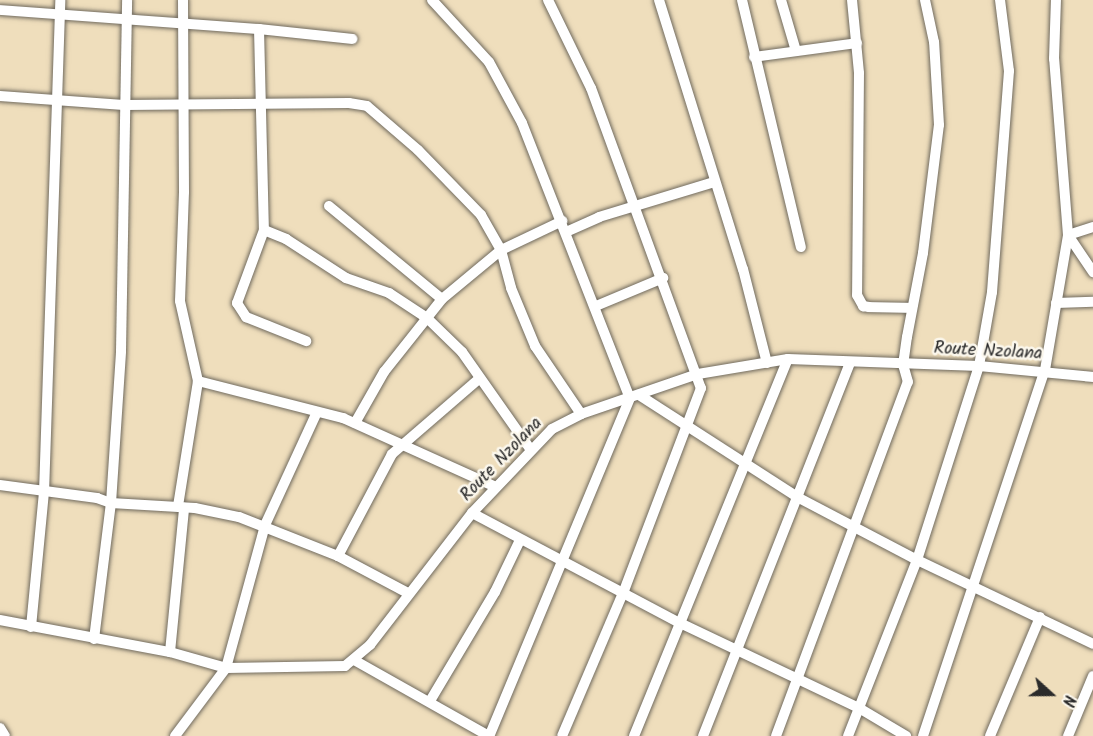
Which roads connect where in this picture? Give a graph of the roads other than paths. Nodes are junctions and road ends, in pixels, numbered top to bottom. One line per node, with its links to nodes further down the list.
1 (60, 0): 14 (street)
2 (127, 0): 15 (street)
3 (183, 0): 16 (street)
4 (432, 0): 30 (street)
5 (548, 0): 29 (street)
6 (659, 0): 27 (street)
7 (742, 0): 21 (street)
8 (782, 0): 20 (street)
9 (852, 0): 19 (street)
10 (925, 0): 43 (street)
11 (1000, 0): 50 (street)
12 (1056, 0): 34 (street)
13 (0, 10): 14 (street)
14 (60, 12): 15 (street); 23 (street)
15 (126, 19): 16 (street); 25 (street)
16 (182, 23): 17 (street); 24 (street)
17 (259, 29): 18 (street); 26 (street)
18 (352, 39)
19 (857, 43): 20 (street); 43 (street)
20 (796, 51): 21 (street)
21 (754, 57): 35 (street)
22 (0, 96): 23 (street)
23 (58, 101): 25 (street); 66 (street)
24 (181, 104): 25 (street); 26 (street); 55 (street)
25 (124, 105): 68 (street)
26 (261, 106): 32 (street); 36 (street)
27 (714, 182): 29 (street); 47 (street)
28 (329, 206): 39 (street)
29 (634, 206): 33 (street); 38 (street)
30 (562, 221): 33 (street); 36 (street)
31 (1093, 227): 34 (street)
32 (264, 230): 44 (street); 45 (street)
33 (566, 232): 42 (street)
34 (1068, 235): 37 (street); 41 (street)
35 (801, 247)
36 (501, 250): 39 (street); 58 (street)
37 (1093, 272)
38 (663, 278): 42 (street); 52 (street)
39 (442, 299): 44 (street)
40 (1093, 302): 41 (street)
41 (1056, 303): 51 (street)
42 (596, 306): 56 (street)
43 (912, 308): 49 (street)
44 (427, 318): 54 (street); 59 (street)
45 (306, 341)
46 (788, 359): 47 (street, Route Nzolana); 48 (street, Route Nzolana); 63 (street)
47 (767, 363): 52 (street, Route Nzolana)
48 (850, 363): 49 (street, Route Nzolana); 67 (street)
49 (903, 364): 50 (street, Route Nzolana); 72 (street)
50 (979, 366): 51 (street, Route Nzolana); 75 (street)
51 (1045, 370): 53 (street, Route Nzolana); 77 (street)
52 (698, 374): 56 (street, Route Nzolana); 60 (street)
53 (1093, 377)
54 (479, 379): 61 (street); 62 (street)
55 (198, 381): 57 (street); 69 (street)
56 (634, 397): 58 (street, Route Nzolana); 60 (street); 76 (street)
57 (317, 412): 59 (street); 71 (street)
58 (581, 414): 62 (street, Route Nzolana)
59 (355, 423): 61 (street)
60 (687, 427): 63 (street); 78 (street)
61 (401, 445): 65 (street); 74 (street)
62 (531, 450): 65 (street, Route Nzolana)
63 (745, 466): 67 (street); 82 (street)
64 (0, 485): 66 (street)
65 (496, 487): 70 (street, Route Nzolana)
66 (44, 493): 68 (street); 83 (street)
67 (797, 497): 72 (street); 86 (street)
68 (111, 503): 69 (street); 84 (street)
69 (181, 507): 71 (street); 87 (street)
70 (472, 513): 73 (street); 79 (street, Route Nzolana)
71 (265, 525): 74 (street); 89 (street)
72 (855, 526): 75 (street); 91 (street)
73 (520, 540): 76 (street); 92 (street)
74 (338, 556): 79 (street)
75 (917, 560): 77 (street); 93 (street)
76 (561, 562): 78 (street); 97 (street)
77 (974, 586): 80 (street); 104 (street)
78 (622, 593): 82 (street); 98 (street)
79 (408, 594): 88 (street, Route Nzolana)
80 (1040, 617): 85 (street); 105 (street)
81 (0, 620): 83 (street)
82 (680, 623): 86 (street); 99 (street)
83 (31, 627): 84 (street)
84 (94, 639): 87 (street)
85 (1093, 644)
86 (738, 650): 91 (street); 100 (street)
87 (170, 652): 89 (street)
88 (354, 660): 89 (street); 92 (street)
89 (226, 668): 96 (street)
90 (1093, 676): 106 (street)
91 (798, 677): 93 (street); 101 (street)
92 (429, 701): 97 (street)
93 (859, 708): 102 (street); 103 (street)
94 (0, 728): 95 (street)
95 (5, 736)
96 (175, 736)
97 (489, 736)
98 (562, 736)
99 (634, 736)
100 (704, 736)
101 (776, 736)
102 (848, 736)
103 (906, 736)
104 (923, 736)
105 (990, 736)
106 (1068, 736)

